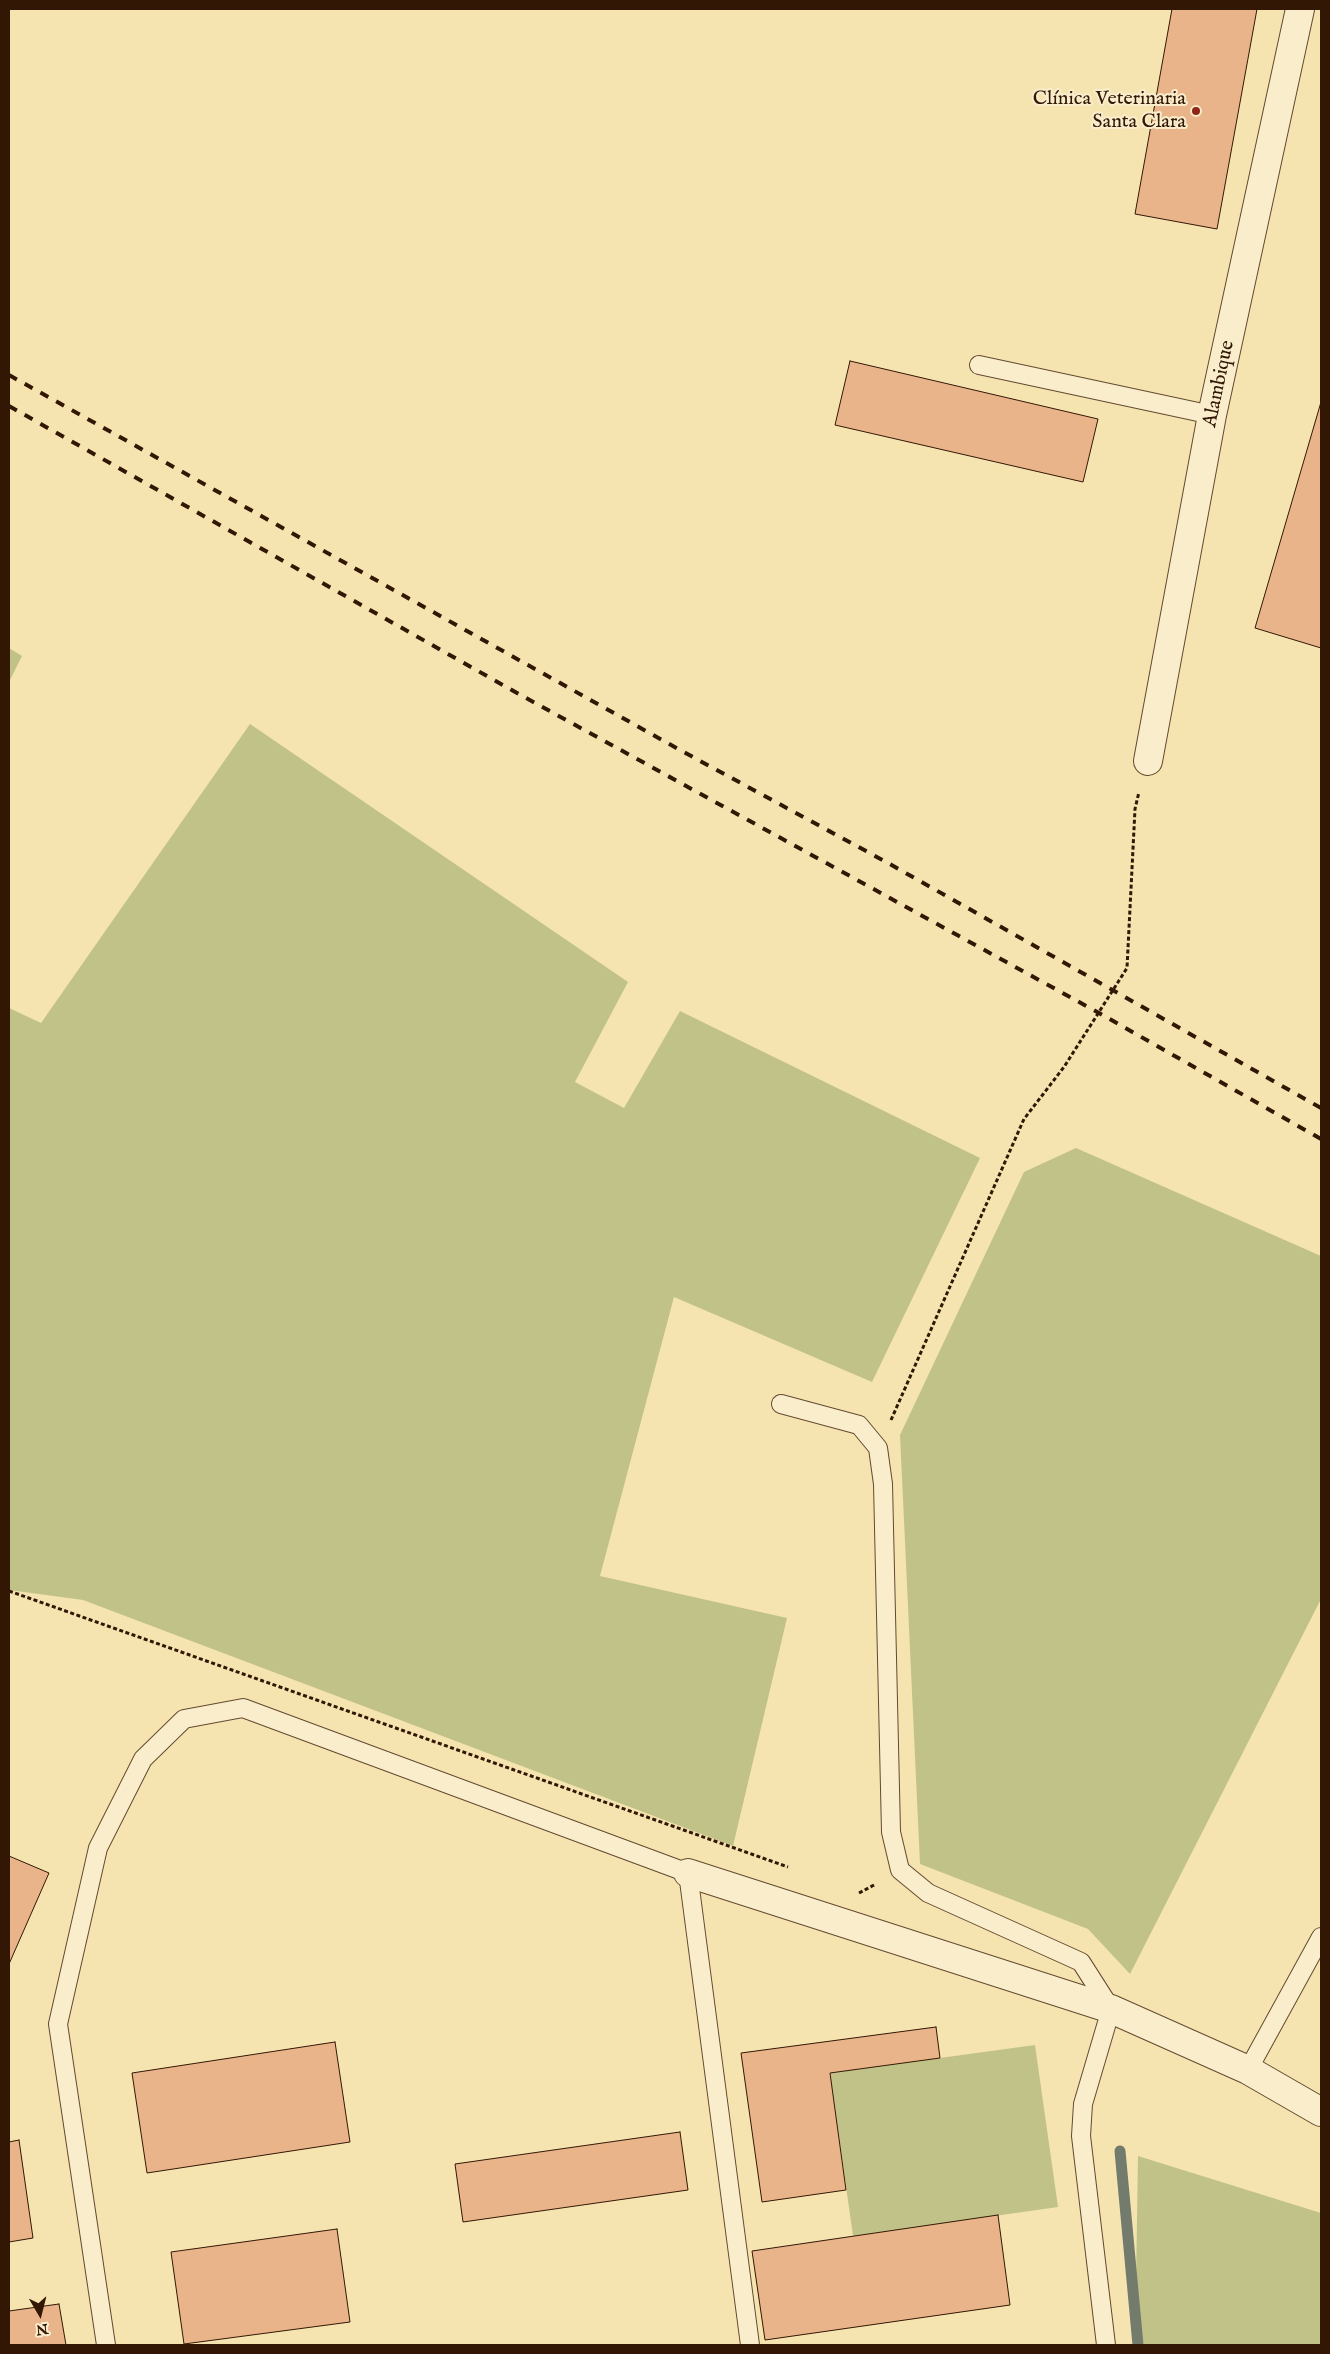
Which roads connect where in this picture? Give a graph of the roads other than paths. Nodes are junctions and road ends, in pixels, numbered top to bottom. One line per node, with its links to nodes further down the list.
1 (1300, 9): 3 (street, Alambique)
2 (979, 365): 3 (lane)
3 (1212, 415): 4 (street, Alambique)
4 (1148, 761)
5 (781, 1404): 8 (lane)
6 (688, 1873): 8 (street); 11 (lane); 12 (lane)
7 (1321, 1937): 9 (lane)
8 (1111, 2009): 9 (street); 13 (lane)
9 (1248, 2070): 10 (street)
10 (1321, 2112)
11 (106, 2345)
12 (750, 2345)
13 (1106, 2345)

